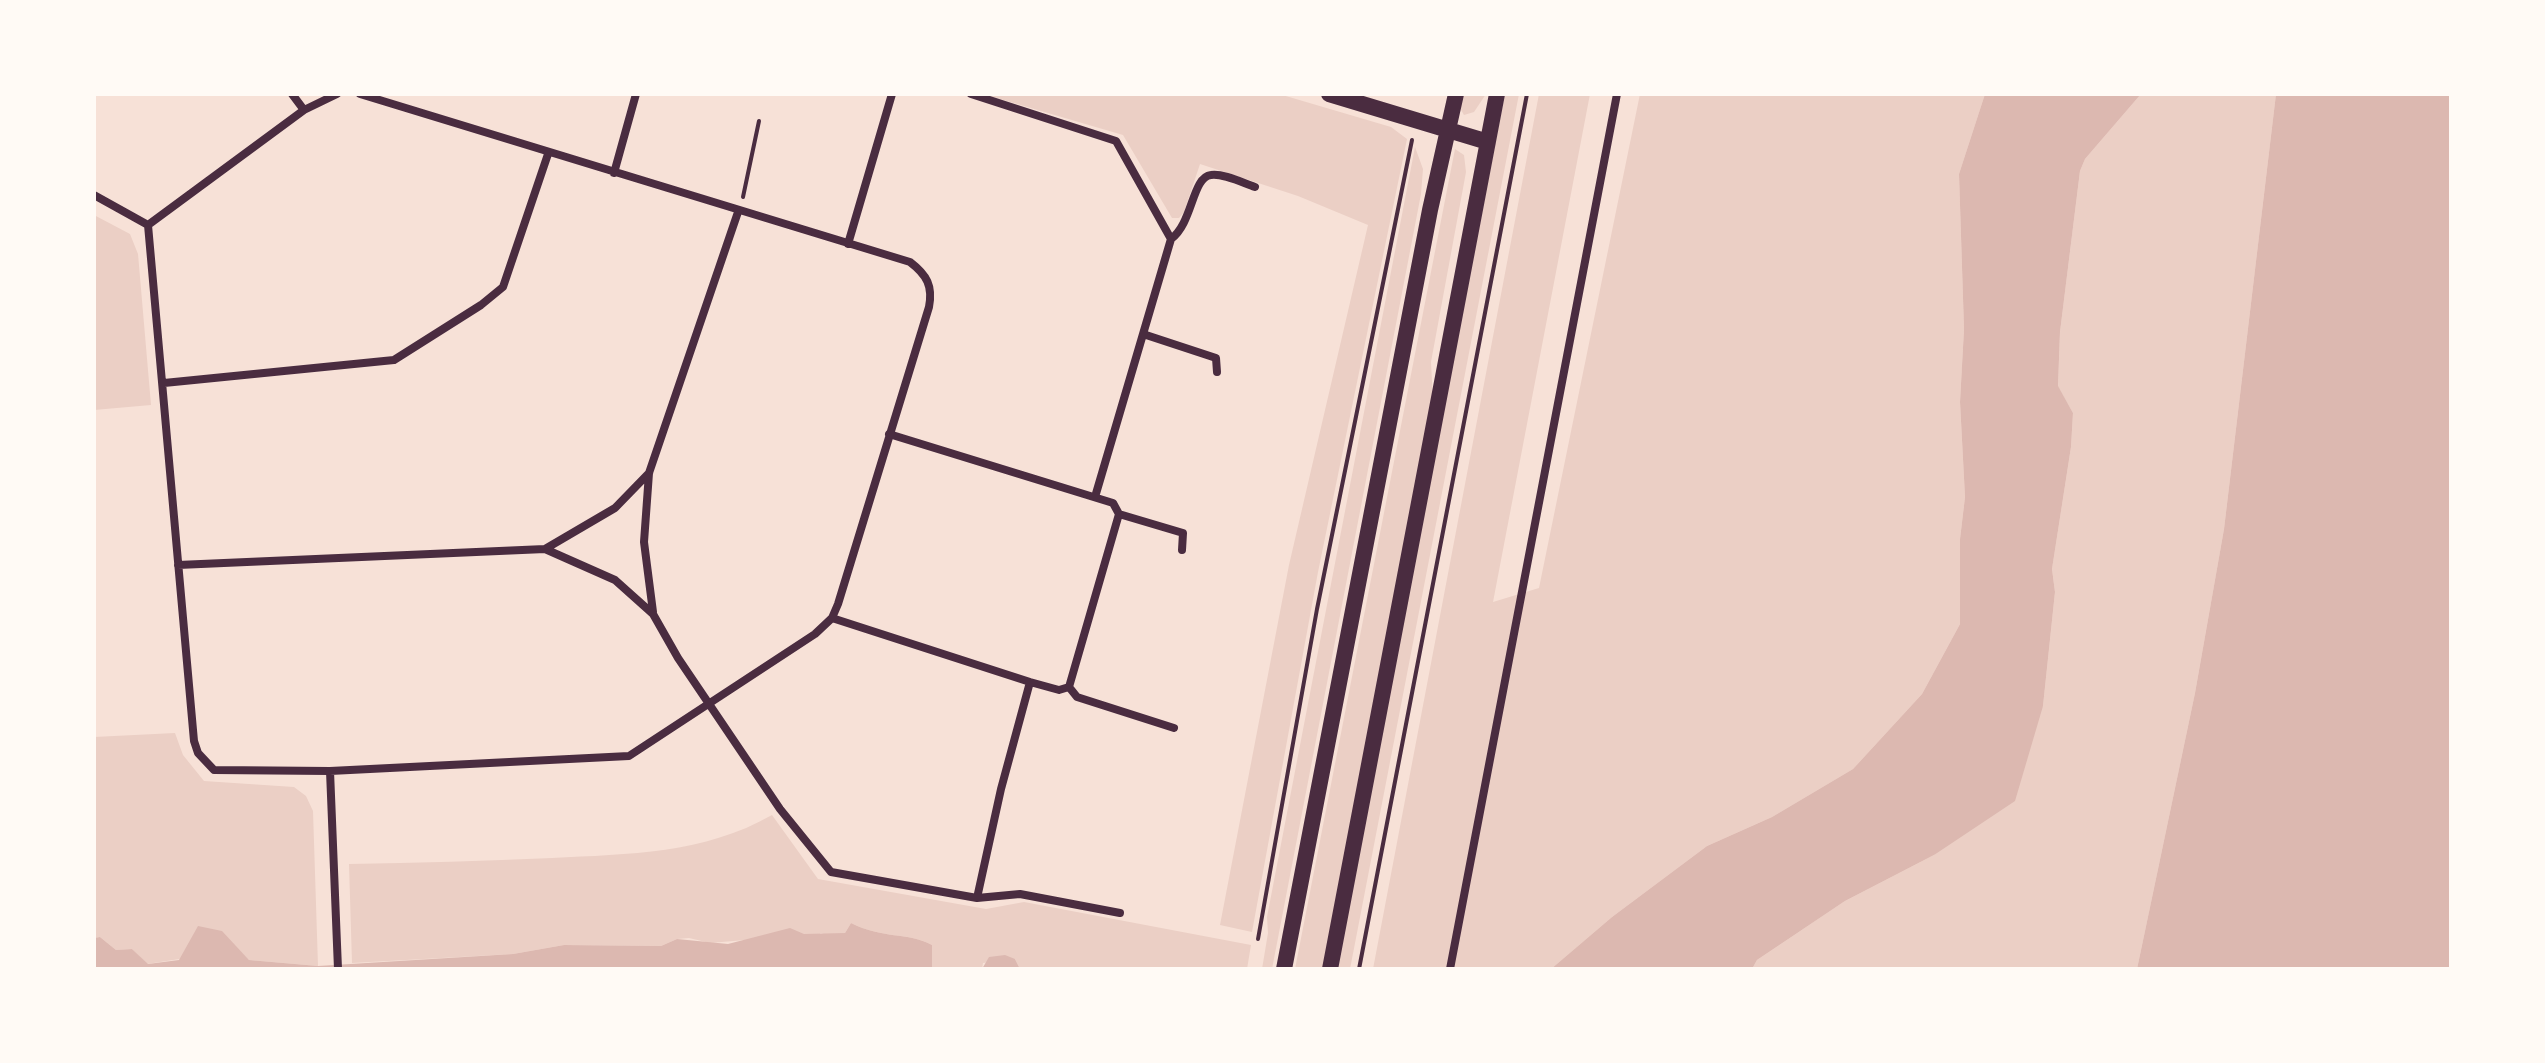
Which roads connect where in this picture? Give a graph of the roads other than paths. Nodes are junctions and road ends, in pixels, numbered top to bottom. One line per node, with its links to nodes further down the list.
1 (292, 94): 11 (street)
2 (337, 94): 11 (street)
3 (360, 94): 14 (street)
4 (636, 94): 15 (street)
5 (892, 94): 21 (street)
6 (971, 94): 20 (street)
7 (1329, 94): 12 (main road)
8 (1456, 94): 12 (main road)
9 (1497, 94): 13 (main road)
10 (1617, 94): 44 (street)
11 (304, 110): 19 (street)
12 (1449, 131): 13 (main road); 42 (main road)
13 (1488, 142): 43 (main road)
14 (548, 154): 15 (street); 24 (street)
15 (614, 173): 18 (street)
16 (1255, 187): 20 (street)
17 (94, 195): 19 (street)
18 (738, 212): 21 (street); 26 (street)
19 (148, 225): 24 (street)
20 (1171, 239): 22 (street)
21 (848, 244): 25 (street)
22 (1143, 334): 23 (street); 27 (street)
23 (1217, 372)
24 (164, 383): 31 (street)
25 (889, 434): 27 (street); 33 (street)
26 (649, 473): 29 (street); 32 (street)
27 (1095, 497): 28 (street)
28 (1119, 514): 30 (street); 35 (street)
29 (545, 549): 31 (street); 32 (street)
30 (1182, 550)
31 (178, 565): 38 (street)
32 (653, 614): 36 (street)
33 (832, 618): 34 (street); 36 (street)
34 (1030, 682): 35 (street); 39 (street)
35 (1069, 687): 37 (street)
36 (709, 705): 38 (street); 39 (street)
37 (1174, 728)
38 (330, 771): 41 (street)
39 (977, 898): 40 (street)
40 (1120, 913)
41 (338, 969)
42 (1284, 969)
43 (1330, 969)
44 (1450, 969)

